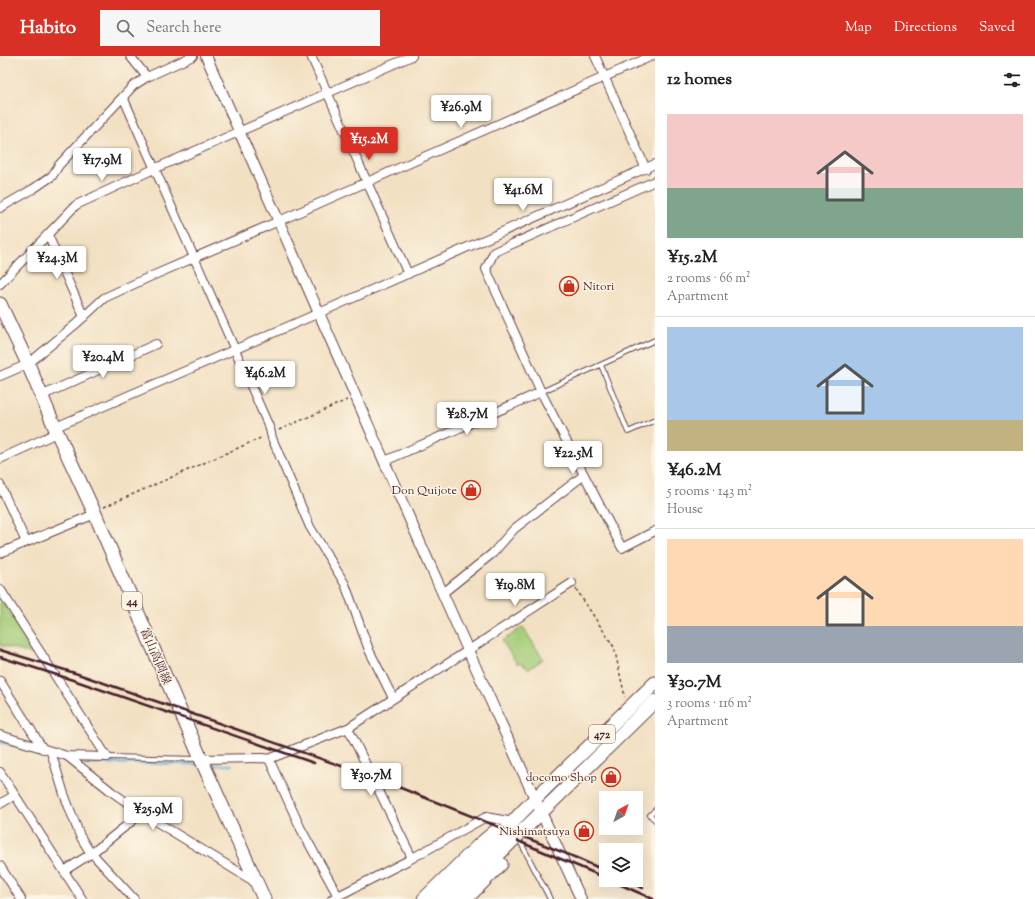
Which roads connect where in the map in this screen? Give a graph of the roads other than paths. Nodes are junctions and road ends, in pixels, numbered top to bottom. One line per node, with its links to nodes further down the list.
1 (130, 56): 8 (street)
2 (192, 56): 8 (street)
3 (206, 56): 12 (street)
4 (311, 56): 10 (street)
5 (412, 56): 10 (street)
6 (595, 56): 9 (street)
7 (652, 56): 9 (street)
8 (147, 77): 11 (street)
9 (604, 77): 15 (street); 17 (street)
10 (328, 93): 12 (street); 17 (street)
11 (123, 97): 14 (street); 18 (street)
12 (240, 132): 14 (street); 19 (street)
13 (655, 164): 15 (street)
14 (154, 169): 20 (street); 21 (street)
15 (646, 169): 22 (street)
16 (655, 181): 33 (street)
17 (367, 182): 19 (street); 22 (street)
18 (0, 208)
19 (279, 221): 21 (street); 25 (street)
20 (48, 235): 23 (street); 26 (street)
21 (194, 258): 26 (street); 29 (street)
22 (408, 274): 25 (street)
23 (0, 284)
24 (0, 304): 30 (main road, 富山高岡線 / 44)
25 (320, 313): 29 (street); 38 (street)
26 (84, 317): 30 (street)
27 (655, 340): 31 (lane)
28 (156, 344): 34 (street)
29 (235, 349): 36 (street); 51 (street)
30 (28, 364): 32 (street); 34 (main road, 富山高岡線 / 44)
31 (601, 365): 33 (lane); 35 (lane)
32 (0, 376)
33 (541, 392): 38 (street); 39 (street)
34 (41, 396): 36 (main road, 富山高岡線 / 44)
35 (655, 420)
36 (56, 430): 37 (street); 41 (main road, 富山高岡線 / 44)
37 (0, 458)
38 (385, 462): 47 (street)
39 (584, 475): 42 (street); 47 (street)
40 (0, 485): 43 (street)
41 (95, 514): 43 (street); 58 (main road, 富山高岡線 / 44)
42 (655, 530)
43 (26, 542): 44 (street)
44 (0, 553)
45 (572, 583): 48 (street)
46 (0, 589): 57 (street)
47 (443, 593): 48 (street)
48 (468, 649): 51 (street); 62 (street)
49 (0, 681): 55 (street)
50 (655, 683): 62 (main road, 472)
51 (393, 698): 53 (street)
52 (655, 700): 65 (main road, 472)
53 (348, 728): 59 (street); 73 (street)
54 (0, 735): 55 (street)
55 (47, 750): 56 (street); 72 (street)
56 (66, 756): 57 (street); 66 (street)
57 (107, 757): 58 (lane)
58 (200, 759): 59 (street); 77 (main road, 富山高岡線 / 44)
59 (269, 759): 78 (street)
60 (0, 772): 61 (street)
61 (15, 795): 63 (street); 76 (street)
62 (535, 800): 65 (street); 67 (main road, 472)
63 (0, 804)
64 (655, 810): 68 (lane)
65 (542, 812): 70 (main road, 472); 88 (street)
66 (142, 813): 72 (street); 77 (street)
67 (520, 814): 69 (main road); 74 (main road, 472)
68 (655, 820)
69 (508, 821): 73 (street); 83 (main road)
70 (531, 822): 71 (main road); 74 (main road, 472)
71 (521, 844): 86 (main road); 87 (lane)
72 (92, 853): 76 (street); 81 (street)
73 (412, 858): 78 (street)
74 (484, 862): 84 (main road, 472); 85 (main road, 472)
75 (0, 866): 79 (street)
76 (64, 871): 80 (street)
77 (256, 882): 82 (main road, 富山高岡線 / 44)
78 (335, 898)
79 (21, 899)
80 (82, 899)
81 (134, 899)
82 (264, 899)
83 (424, 899)
84 (439, 899)
85 (453, 899)
86 (466, 899)
87 (550, 899)
88 (581, 899)

